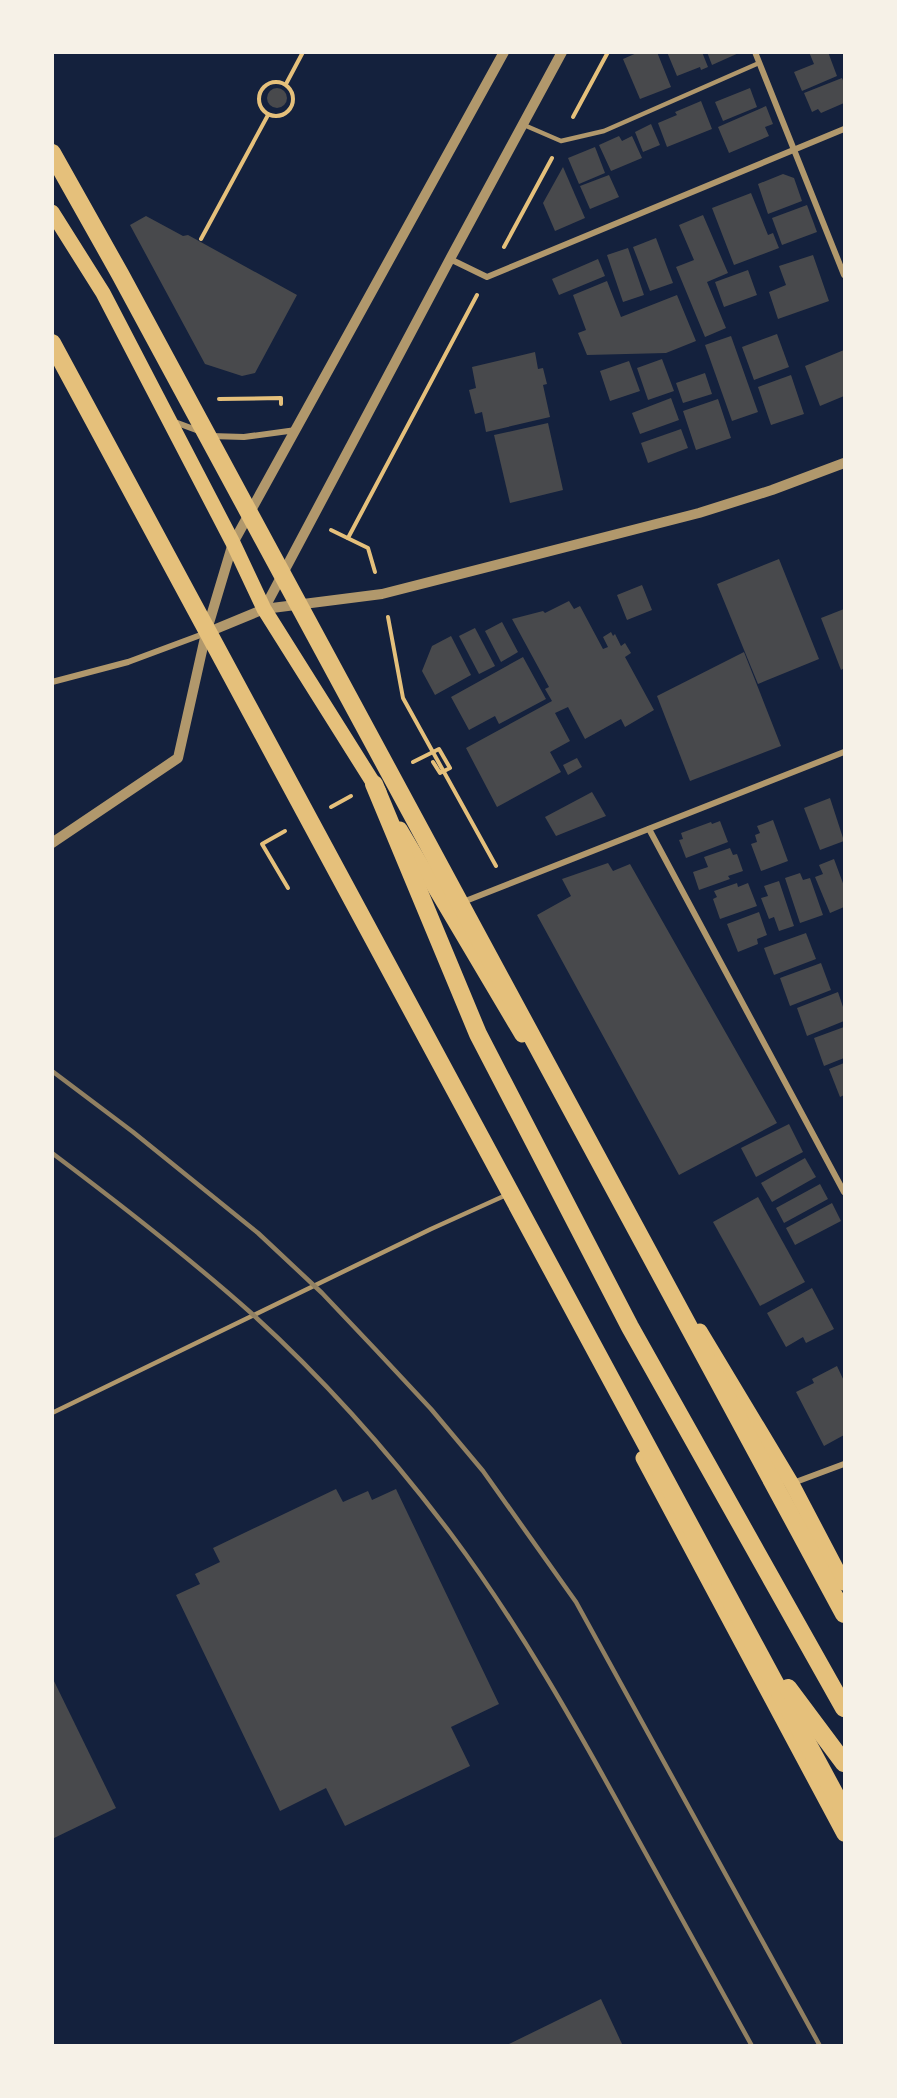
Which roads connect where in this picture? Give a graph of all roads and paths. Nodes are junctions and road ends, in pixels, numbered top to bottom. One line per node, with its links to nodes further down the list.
1 (303, 52): 7 (path)
2 (504, 52): 26 (street)
3 (562, 52): 10 (street)
4 (608, 52): 9 (path)
5 (755, 52): 6 (street)
6 (759, 63): 10 (lane); 12 (street)
7 (286, 84): 8 (path); 8 (path)
8 (268, 115): 16 (path)
9 (573, 118)
10 (524, 125): 18 (street)
11 (844, 129): 12 (street)
12 (794, 150): 18 (street); 19 (street)
13 (52, 153): 53 (highway)
14 (549, 163): 17 (path)
15 (52, 212): 25 (main road)
16 (201, 239)
17 (503, 249)
18 (450, 260): 28 (street)
19 (844, 275)
20 (474, 302): 29 (path)
21 (52, 343): 56 (highway)
22 (52, 359): 34 (main road)
23 (217, 399): 24 (path)
24 (280, 414)
25 (169, 420): 26 (street); 30 (main road)
26 (296, 429): 30 (street)
27 (844, 462): 32 (street)
28 (312, 521): 29 (path); 32 (street)
29 (348, 538): 31 (path)
30 (233, 543): 32 (main road); 34 (street)
31 (373, 565)
32 (264, 609): 34 (street); 39 (main road)
33 (391, 626): 43 (path)
34 (206, 633): 35 (street); 41 (street); 47 (main road)
35 (52, 682)
36 (439, 749): 38 (path)
37 (844, 752): 40 (street)
38 (433, 762)
39 (374, 784): 45 (main road); 54 (highway)
40 (648, 829): 45 (street); 46 (street)
41 (52, 843)
42 (262, 844): 44 (path)
43 (494, 863)
44 (288, 888)
45 (446, 909): 50 (main road)
46 (844, 1192)
47 (504, 1196): 48 (lane); 51 (main road)
48 (52, 1413)
49 (844, 1464): 50 (street)
50 (792, 1484): 52 (main road)
51 (708, 1579): 55 (highway); 57 (main road)
52 (844, 1583)
53 (844, 1614)
54 (844, 1708)
55 (844, 1763)
56 (844, 1811)
57 (844, 1834)

